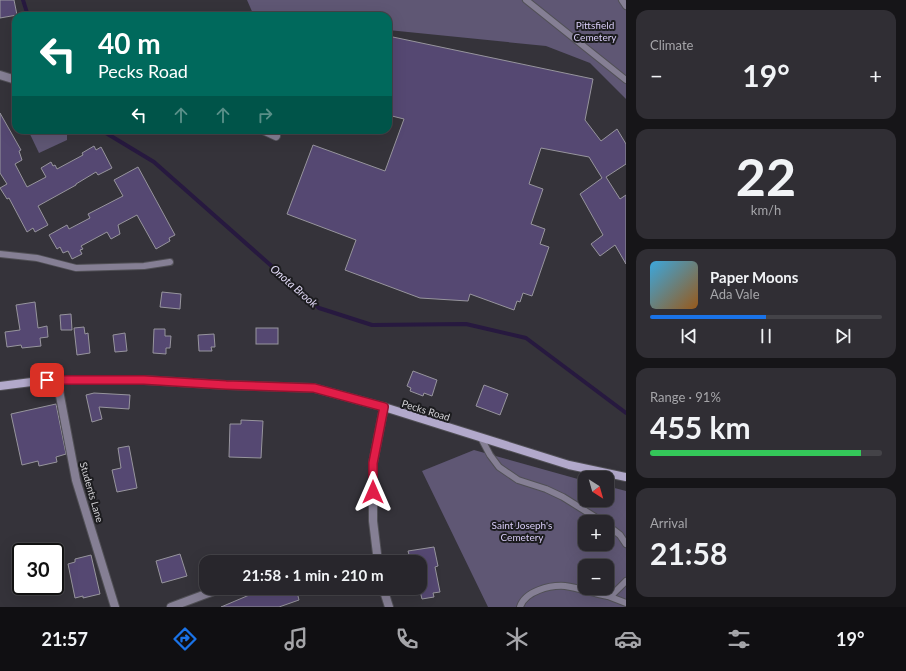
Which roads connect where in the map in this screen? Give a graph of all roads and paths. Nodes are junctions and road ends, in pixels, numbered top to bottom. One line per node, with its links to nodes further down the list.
1 (526, 0): 6 (lane)
2 (622, 0): 3 (lane)
3 (626, 6)
4 (0, 74): 5 (street)
5 (12, 78)
6 (626, 80)
7 (271, 134): 8 (street)
8 (276, 136)
9 (0, 254): 10 (lane)
10 (170, 262)
11 (57, 380): 12 (street, Pecks Road); 13 (street, Pecks Road); 25 (street, Students Lane)
12 (0, 386)
13 (384, 407): 14 (street, Pecks Road); 19 (street)
14 (481, 438): 15 (street, Pecks Road); 16 (lane)
15 (626, 476)
16 (592, 515)
17 (614, 530): 18 (lane)
18 (626, 544)
19 (377, 555)
20 (626, 581): 23 (lane)
21 (203, 595): 26 (street)
22 (385, 595): 27 (street)
23 (608, 596): 24 (lane); 28 (lane)
24 (626, 602)
25 (116, 607)
26 (171, 607)
27 (389, 607)
28 (520, 607)

